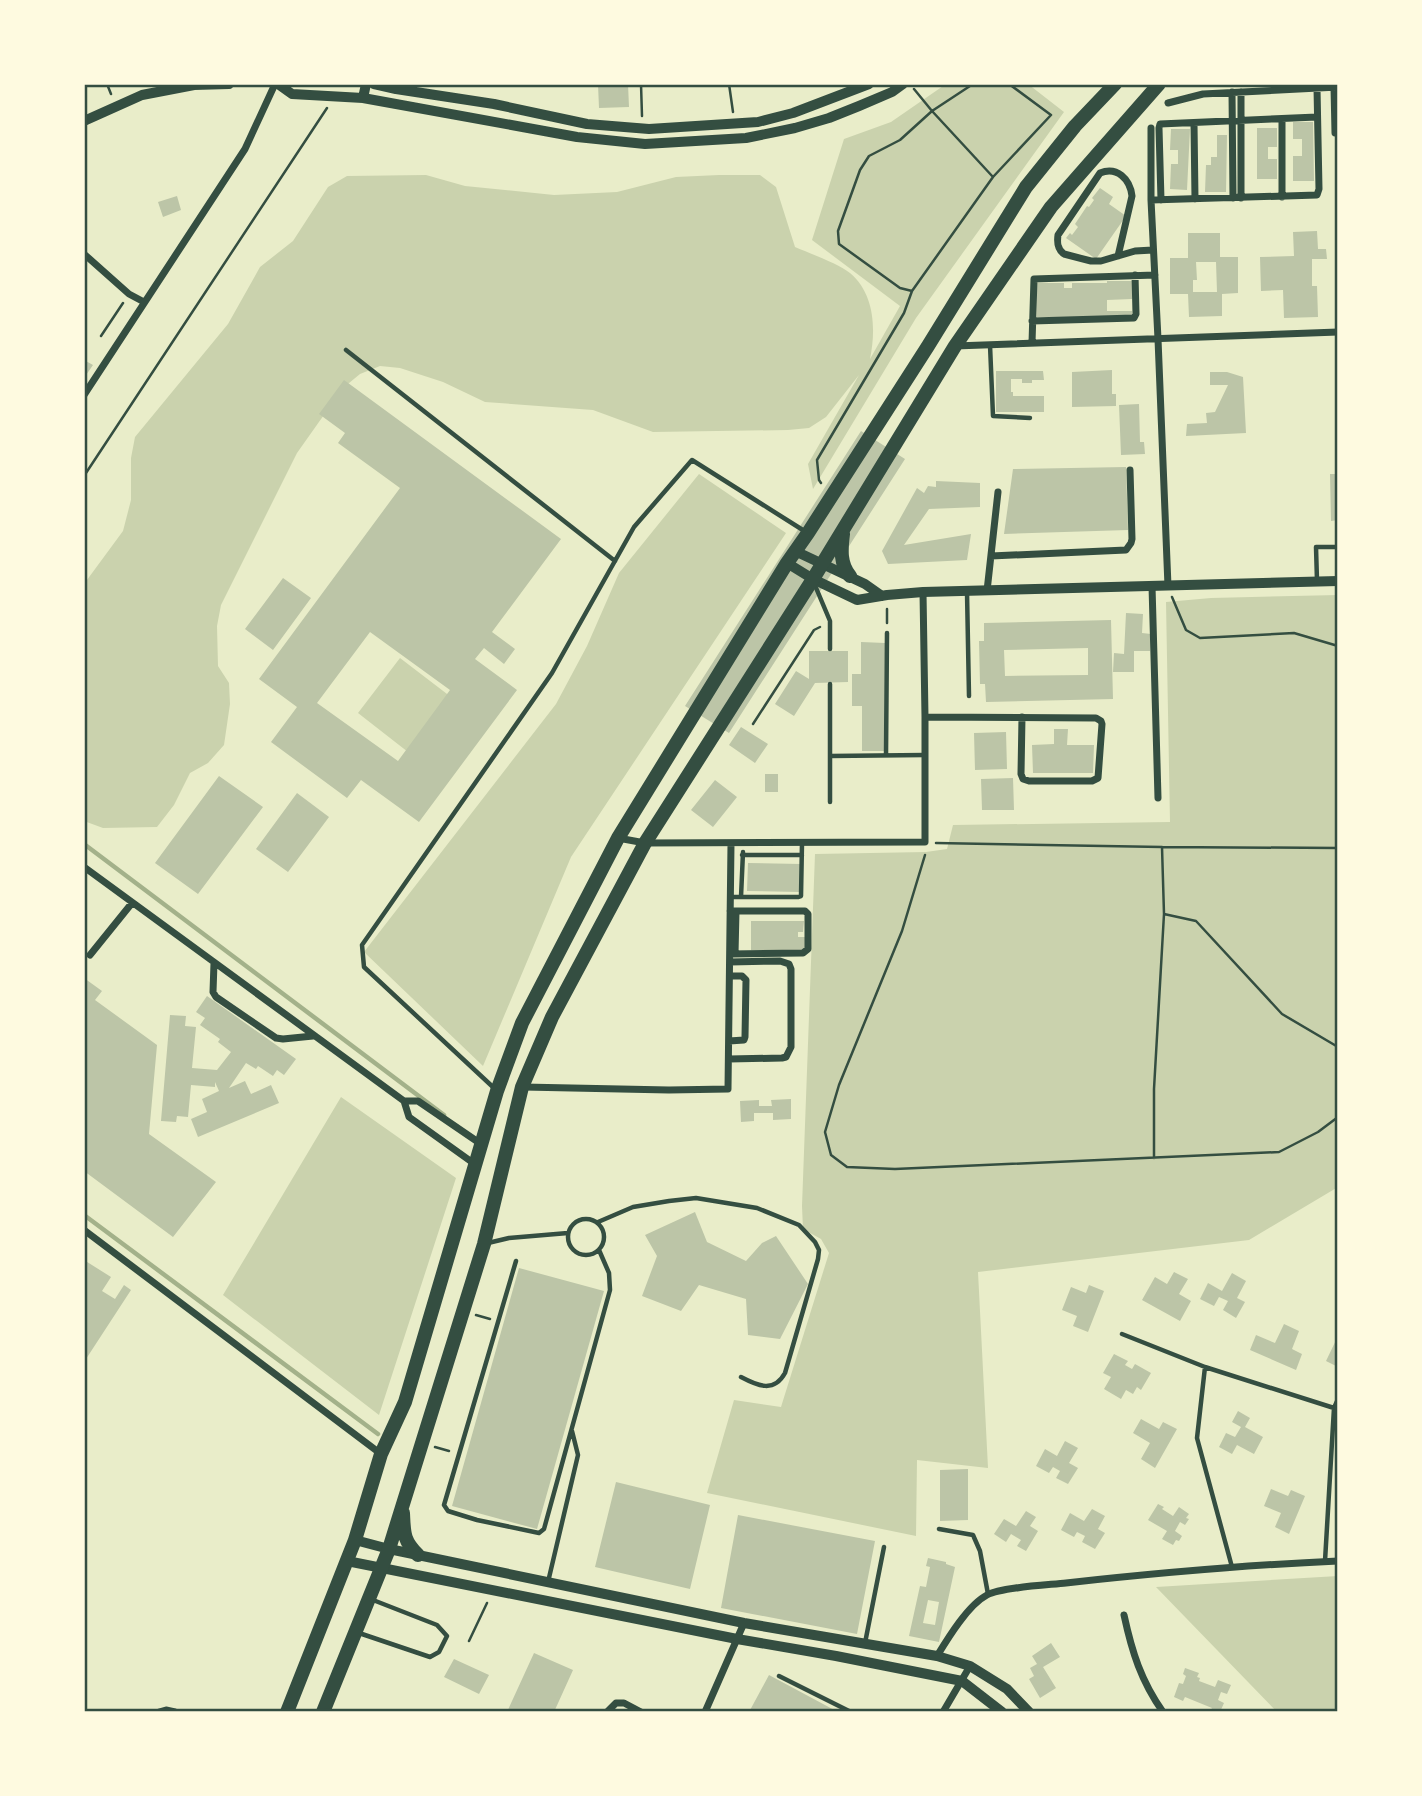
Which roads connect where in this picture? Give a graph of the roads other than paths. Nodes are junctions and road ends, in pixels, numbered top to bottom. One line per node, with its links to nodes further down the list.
1 (229, 84): 18 (street)
2 (277, 84): 13 (street); 33 (street)
3 (366, 84): 13 (street)
4 (374, 84): 5 (street)
5 (869, 84)
6 (903, 84): 13 (street)
7 (1115, 84): 46 (main road)
8 (1159, 84): 39 (main road)
9 (1336, 87): 10 (street); 12 (street)
10 (1317, 88): 11 (street); 15 (street)
11 (1237, 92): 14 (street); 17 (street); 19 (street)
12 (1336, 96): 22 (street)
13 (359, 98)
14 (1168, 103)
15 (1317, 117): 16 (street); 23 (street)
16 (1282, 119): 17 (street); 23 (street)
17 (1241, 120): 19 (street); 24 (street)
18 (84, 121)
19 (1232, 121): 20 (street); 24 (street)
20 (1194, 122): 25 (street); 27 (street)
21 (1151, 128): 26 (street)
22 (1335, 133)
23 (1282, 197): 24 (street)
24 (1237, 198): 25 (street)
25 (1195, 199): 27 (street)
26 (1151, 200): 27 (street); 28 (street)
27 (1161, 200)
28 (1153, 250): 30 (street); 32 (street)
29 (84, 254): 33 (street)
30 (1118, 256): 30 (street)
31 (1135, 275): 32 (street); 34 (street); 34 (street)
32 (1155, 275): 36 (street)
33 (144, 302): 41 (street)
34 (1032, 321): 37 (street)
35 (1338, 332): 36 (street)
36 (1158, 339): 37 (street); 57 (street)
37 (1032, 343): 38 (street)
38 (990, 345): 39 (street); 42 (lane)
39 (955, 346): 45 (main road)
40 (346, 350): 50 (lane)
41 (84, 394)
42 (1030, 418)
43 (1130, 470): 48 (street)
44 (998, 492): 48 (street)
45 (843, 529): 51 (main road); 52 (main road)
46 (808, 533): 49 (main road); 50 (lane)
47 (1338, 547): 55 (lane)
48 (991, 556): 59 (street)
49 (791, 557): 51 (street); 53 (street); 73 (main road)
50 (615, 561): 91 (lane)
51 (823, 563): 52 (street); 53 (main road)
52 (850, 576): 61 (street)
53 (813, 579): 61 (street); 63 (lane); 74 (main road)
54 (1338, 581): 55 (street)
55 (1317, 582): 57 (street)
56 (1152, 586): 57 (street); 59 (street); 71 (street)
57 (1168, 586)
58 (967, 591): 59 (street); 60 (street); 65 (lane)
59 (988, 591)
60 (923, 592): 61 (street); 66 (street)
61 (884, 595)
62 (887, 633): 68 (lane)
63 (830, 649)
64 (830, 684): 70 (lane)
65 (969, 696)
66 (925, 717): 67 (street); 69 (street)
67 (1022, 717): 67 (street)
68 (886, 755): 69 (lane); 70 (lane)
69 (925, 755): 75 (street)
70 (830, 757): 72 (lane)
71 (1158, 798)
72 (830, 802)
73 (618, 838): 74 (street); 91 (main road)
74 (645, 843): 76 (street); 90 (main road)
75 (802, 843): 76 (street); 77 (lane)
76 (731, 844): 79 (street)
77 (802, 855): 80 (lane); 80 (lane)
78 (84, 867): 81 (street)
79 (730, 897): 80 (lane); 82 (street)
80 (741, 897)
81 (132, 903): 83 (street); 85 (street)
82 (733, 911): 84 (street); 84 (street)
83 (90, 956)
84 (732, 958): 86 (street); 89 (street)
85 (214, 963): 87 (street); 87 (street)
86 (732, 976): 88 (street); 88 (street)
87 (314, 1035): 92 (street)
88 (732, 1041): 89 (street)
89 (732, 1059): 90 (street)
90 (522, 1087): 98 (main road)
91 (497, 1091): 93 (main road)
92 (404, 1101): 93 (street); 94 (street)
93 (482, 1144): 94 (main road)
94 (476, 1166): 107 (main road)
95 (598, 1222): 97 (lane); 99 (lane); 103 (lane)
96 (84, 1230): 107 (street)
97 (568, 1233): 98 (lane); 99 (lane)
98 (484, 1244): 108 (main road)
99 (599, 1250): 106 (lane)
100 (516, 1261): 106 (lane)
101 (1122, 1334): 102 (lane)
102 (1205, 1367): 105 (lane); 117 (lane)
103 (741, 1377)
104 (1338, 1399): 105 (lane)
105 (1334, 1408): 115 (lane)
106 (571, 1430): 119 (lane)
107 (381, 1454): 110 (main road)
108 (403, 1504): 112 (main road); 113 (main road)
109 (939, 1529): 120 (lane)
110 (355, 1540): 112 (street); 114 (main road)
111 (884, 1547): 128 (lane)
112 (389, 1549): 113 (street); 118 (main road)
113 (418, 1555): 119 (street)
114 (347, 1561): 118 (street); 135 (main road)
115 (1325, 1561): 116 (street); 117 (street)
116 (1338, 1561)
117 (1233, 1568): 120 (street)
118 (381, 1569): 121 (main road); 125 (street)
119 (548, 1582): 122 (street)
120 (988, 1594): 129 (street)
121 (369, 1599): 126 (main road); 126 (lane)
122 (673, 1608): 124 (street); 125 (street)
123 (1124, 1615): 144 (street)
124 (744, 1623): 127 (street); 128 (street)
125 (668, 1626): 127 (street)
126 (355, 1632): 136 (main road)
127 (737, 1639): 132 (street); 139 (street)
128 (865, 1644): 129 (street)
129 (937, 1656): 130 (street)
130 (971, 1666): 132 (street); 143 (street)
131 (779, 1675): 140 (lane)
132 (962, 1681): 141 (street); 142 (street)
133 (159, 1712): 134 (street)
134 (175, 1712)
135 (287, 1712)
136 (323, 1712)
137 (607, 1712): 138 (street)
138 (641, 1712)
139 (705, 1712)
140 (851, 1712)
141 (943, 1712)
142 (1002, 1712)
143 (1029, 1712)
144 (1163, 1712)

